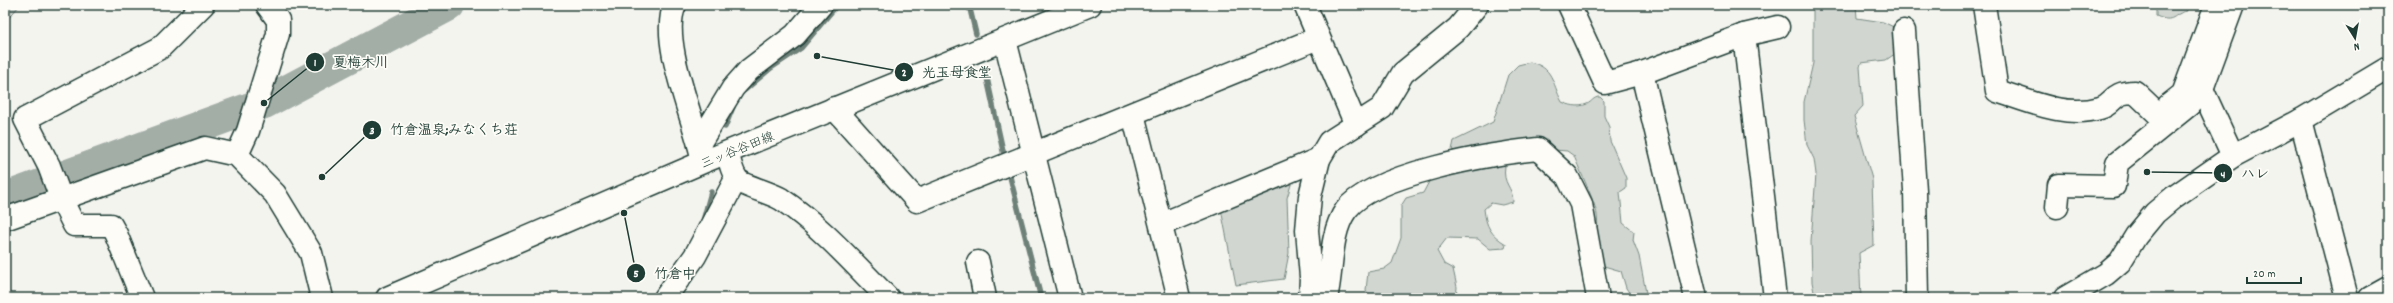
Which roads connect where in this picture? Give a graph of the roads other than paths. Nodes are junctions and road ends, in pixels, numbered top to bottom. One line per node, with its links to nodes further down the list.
1 (203, 5): 33 (street)
2 (267, 5): 29 (street)
3 (674, 5): 26 (street)
4 (821, 5): 26 (street)
5 (1090, 5): 16 (street, 三ッ谷谷田線)
6 (1305, 5): 15 (street)
7 (1477, 5): 24 (street)
8 (1569, 5): 18 (street)
9 (1984, 5): 21 (street)
10 (2216, 5): 21 (street)
11 (2233, 5): 19 (street)
12 (1778, 27): 14 (street)
13 (1904, 31): 52 (street)
14 (1744, 35): 18 (street); 51 (street)
15 (1318, 38): 22 (street); 24 (street)
16 (1005, 40): 20 (street, 三ッ谷谷田線); 28 (street)
17 (2388, 68): 23 (street)
18 (1642, 73): 50 (street)
19 (2202, 89): 25 (street); 30 (street)
20 (834, 108): 27 (street, 三ッ谷谷田線); 28 (street)
21 (2157, 113): 25 (street)
22 (1134, 114): 28 (street); 36 (street)
23 (2301, 120): 30 (street); 54 (street)
24 (1356, 125): 31 (street)
25 (2131, 151): 34 (street)
26 (701, 153): 27 (street, 三ッ谷谷田線); 41 (street, 三ッ谷谷田線)
27 (727, 154): 32 (street)
28 (1034, 154): 45 (street)
29 (237, 155): 33 (street); 40 (street)
30 (2233, 156): 53 (street)
31 (1318, 159): 36 (street); 47 (street)
32 (736, 179): 42 (street); 43 (street)
33 (61, 198): 35 (street); 39 (street)
34 (2057, 207)
35 (5, 219)
36 (1162, 224): 46 (street)
37 (978, 262): 44 (street)
38 (2388, 288): 55 (street)
39 (142, 298)
40 (322, 298)
41 (387, 298)
42 (665, 298)
43 (887, 298)
44 (985, 298)
45 (1070, 298)
46 (1179, 298)
47 (1310, 298)
48 (1326, 298): 49 (street)
49 (1598, 298)
50 (1696, 298)
51 (1775, 298)
52 (1917, 298)
53 (2065, 298)
54 (2347, 298)
55 (2370, 298)

